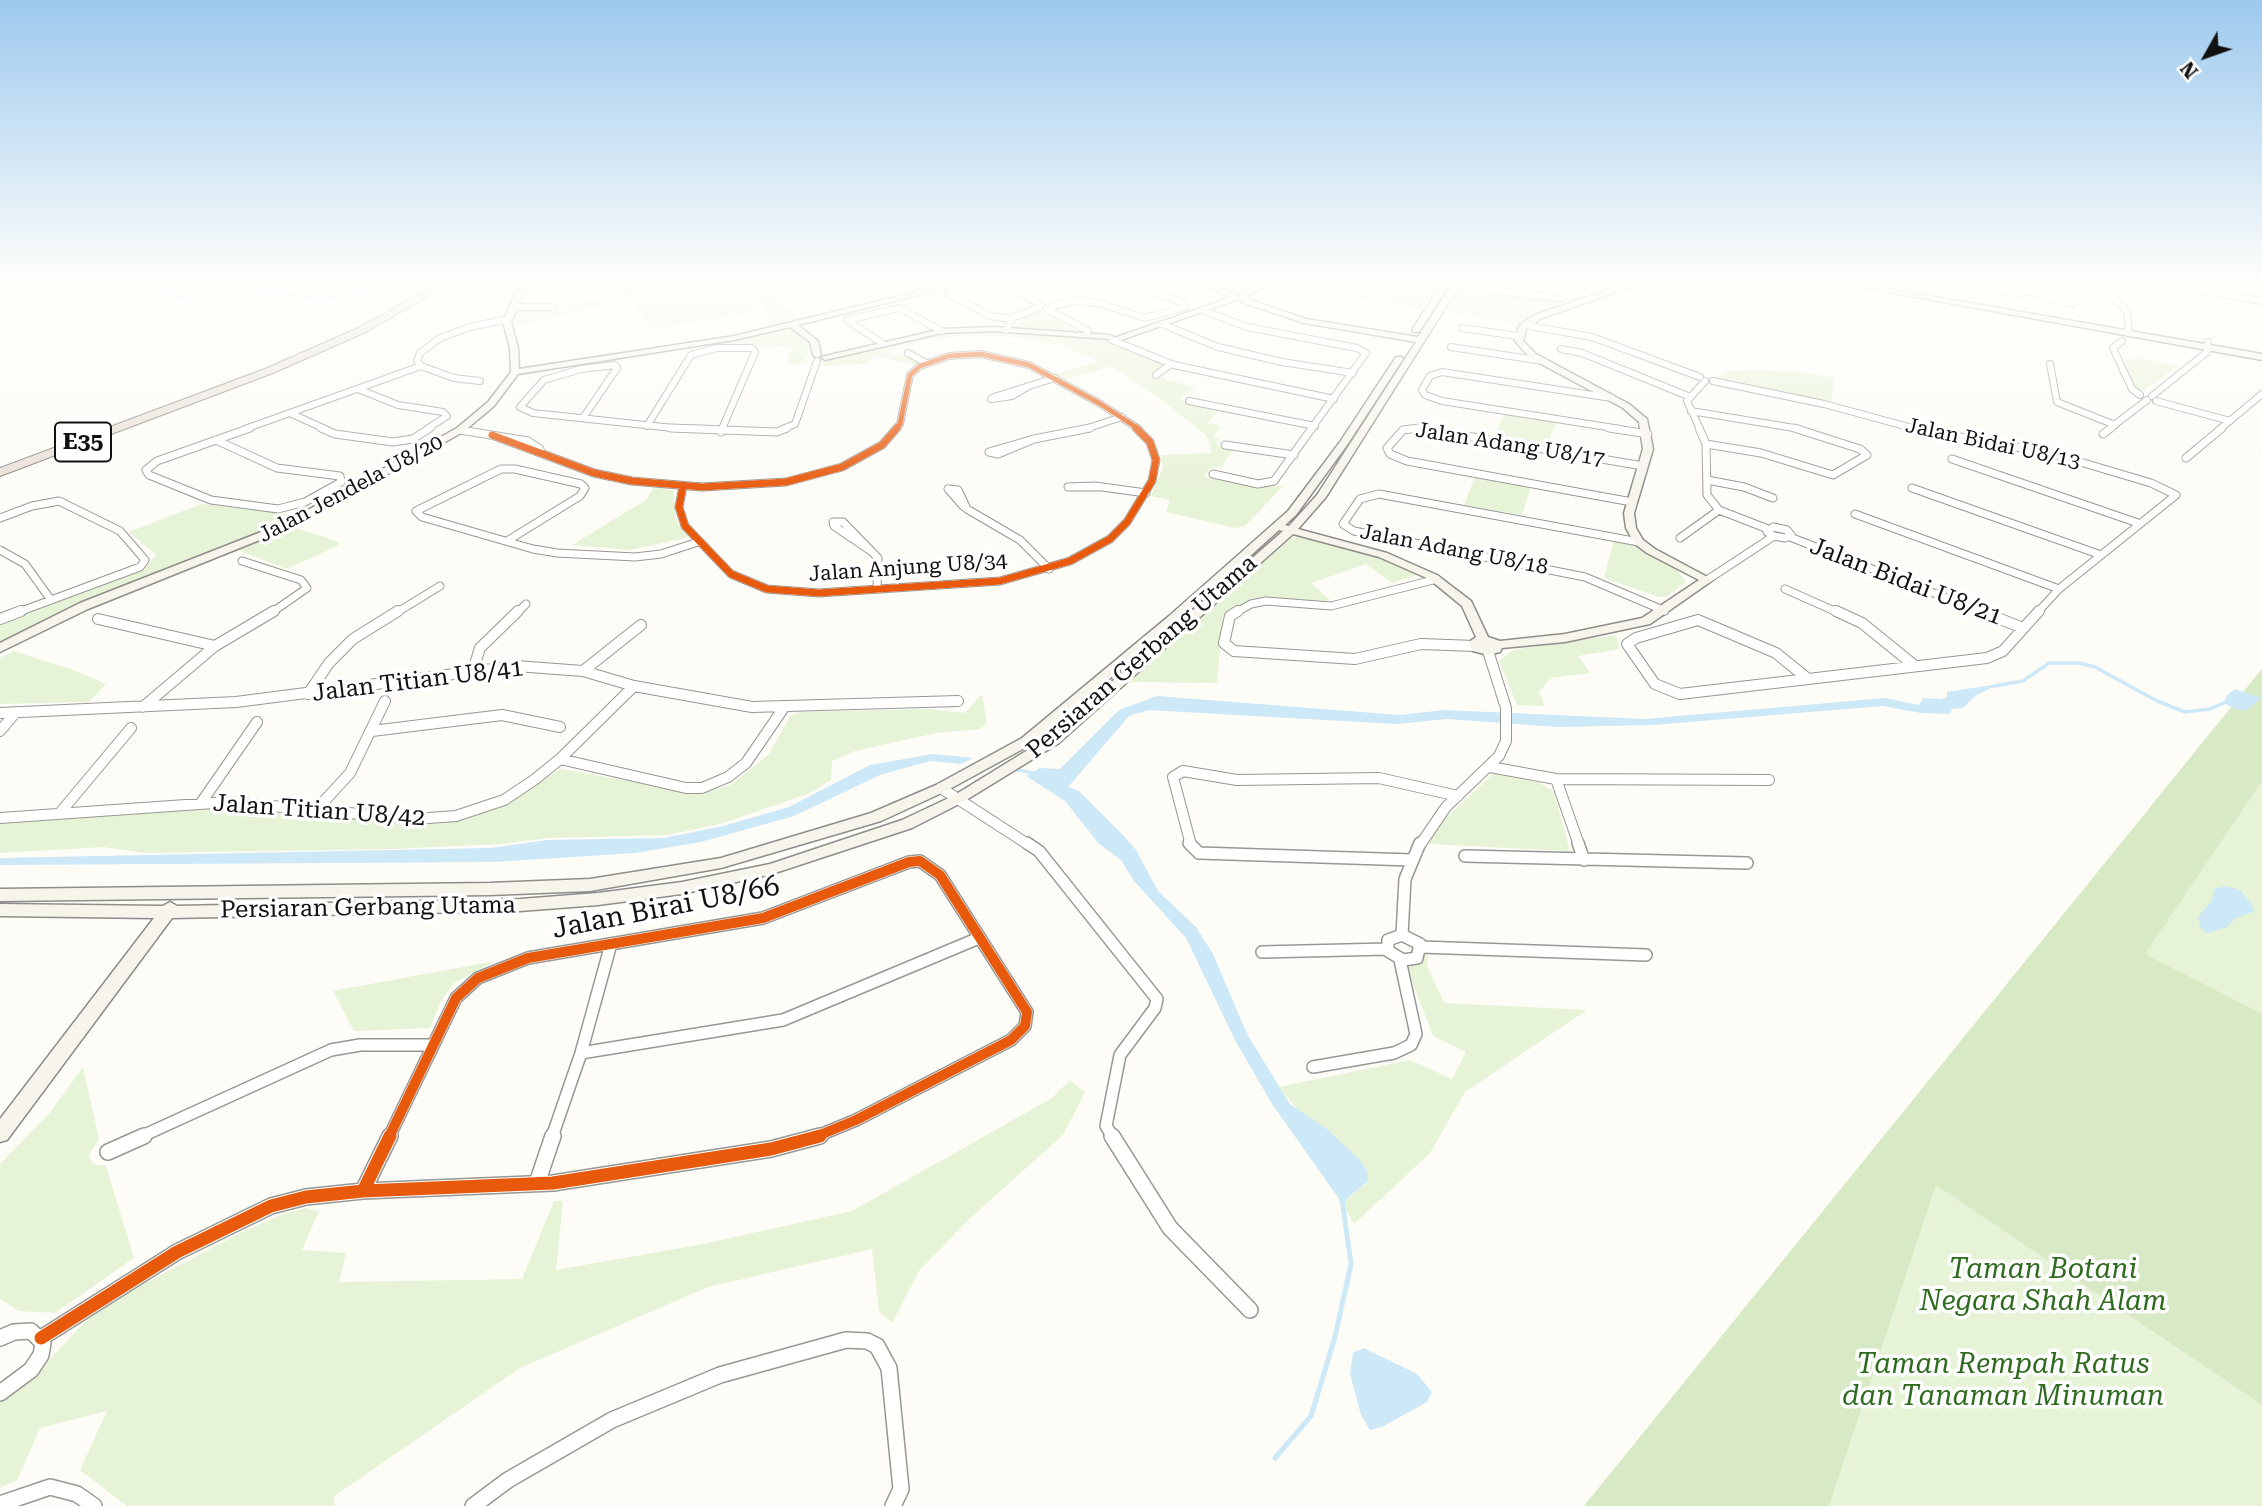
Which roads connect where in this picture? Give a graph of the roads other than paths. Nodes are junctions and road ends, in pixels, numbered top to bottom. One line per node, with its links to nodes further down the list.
1 (286, 353): 61 (highway, E35)
2 (309, 353): 63 (highway, E35)
3 (420, 353): 27 (street)
4 (514, 353): 28 (street)
5 (640, 353): 28 (street)
6 (697, 353): 48 (street)
7 (754, 353): 51 (street)
8 (818, 353): 22 (street)
9 (841, 353): 22 (street)
10 (908, 353): 24 (street)
11 (1147, 353): 25 (street)
12 (1246, 353): 29 (street)
13 (1365, 353): 29 (street)
14 (1406, 353): 77 (street, Persiaran Gerbang Utama)
15 (1407, 353): 78 (street, Persiaran Gerbang Utama)
16 (1492, 353): 23 (street)
17 (1531, 353): 23 (street)
18 (1582, 353): 37 (street)
19 (1636, 353): 32 (street, Jalan Bidai U8/13)
20 (2115, 353): 40 (street)
21 (2201, 353): 40 (street)
22 (820, 358): 51 (street)
23 (1543, 361): 38 (street)
24 (926, 363): 31 (street, Jalan Anjung U8/34); 66 (street)
25 (1171, 364): 30 (street); 39 (street)
26 (2050, 364): 47 (street)
27 (421, 366): 33 (street); 35 (street)
28 (515, 372): 50 (street, Jalan Jendela U8/20)
29 (1353, 373): 39 (street)
30 (1156, 375)
31 (1055, 378): 34 (street); 44 (street, Jalan Anjung U8/34)
32 (1706, 379): 37 (street); 76 (street, Jalan Bidai U8/13)
33 (480, 381)
34 (1029, 386): 34 (street)
35 (358, 389): 43 (street); 43 (street)
36 (2262, 394): 46 (street)
37 (1688, 396): 42 (street)
38 (1612, 398): 52 (street); 52 (street)
39 (1334, 399): 49 (street)
40 (2152, 399): 46 (street); 47 (street)
41 (1189, 401): 49 (street)
42 (1690, 411): 56 (street); 56 (street)
43 (290, 413): 55 (street)
44 (1122, 417): 54 (street); 69 (street, Jalan Anjung U8/34)
45 (583, 418): 45 (street); 48 (street)
46 (2230, 421): 59 (street)
47 (2115, 425): 53 (street)
48 (647, 426): 51 (street)
49 (1315, 426): 58 (street)
50 (460, 430): 66 (street); 104 (street, Jalan Jendela U8/20)
51 (720, 432)
52 (1648, 434): 62 (street)
53 (2104, 434)
54 (1034, 439): 54 (street)
55 (216, 440): 55 (street)
56 (1706, 444): 65 (street)
57 (1225, 445): 58 (street)
58 (1294, 455): 64 (street)
59 (2186, 458)
60 (1952, 459): 76 (street)
61 (0, 461)
62 (1643, 466): 71 (street); 71 (street, Jalan Adang U8/17)
63 (0, 474)
64 (1213, 474)
65 (1707, 480): 70 (street); 73 (street)
66 (683, 486): 82 (street, Jalan Anjung U8/34)
67 (1100, 487): 69 (street)
68 (1912, 488): 86 (street)
69 (1146, 493): 88 (street, Jalan Anjung U8/34)
70 (1773, 498)
71 (1632, 502): 83 (street)
72 (967, 509): 88 (street)
73 (1719, 510): 79 (street); 80 (street)
74 (1855, 514): 94 (street)
75 (0, 518): 95 (street)
76 (2138, 523): 86 (street, Jalan Bidai U8/13)
77 (1279, 526): 78 (street); 126 (street, Persiaran Gerbang Utama)
78 (1291, 530): 89 (street); 126 (street, Persiaran Gerbang Utama)
79 (1771, 533): 90 (street); 101 (street, Jalan Bidai U8/21)
80 (1680, 538)
81 (507, 541): 81 (street); 82 (street)
82 (698, 542): 92 (street, Jalan Anjung U8/34)
83 (1639, 542): 90 (street); 97 (street, Jalan Adang U8/18)
84 (0, 550): 95 (street)
85 (871, 551): 85 (street); 92 (street)
86 (2101, 555): 94 (street, Jalan Bidai U8/13)
87 (242, 561): 103 (street)
88 (1049, 569): 92 (street, Jalan Anjung U8/34)
89 (1435, 578): 102 (street); 102 (street)
90 (1707, 580): 97 (street)
91 (440, 586): 110 (street)
92 (877, 589)
93 (1785, 589): 105 (street)
94 (2059, 589): 101 (street, Jalan Bidai U8/13)
95 (51, 600): 98 (street)
96 (526, 604): 106 (street)
97 (1665, 611): 102 (street)
98 (0, 619)
99 (98, 619): 103 (street)
100 (641, 625): 107 (street)
101 (2023, 628): 105 (street, Jalan Bidai U8/13)
102 (1486, 645): 123 (street)
103 (215, 646): 114 (street)
104 (0, 648)
105 (1915, 666): 108 (street, Jalan Bidai U8/13)
106 (473, 670): 107 (street, Jalan Titian U8/41); 110 (street, Jalan Titian U8/41)
107 (583, 671): 109 (street, Jalan Titian U8/41)
108 (1808, 679): 108 (street, Jalan Bidai U8/13)
109 (634, 686): 113 (street, Jalan Titian U8/41); 122 (street, Jalan Titian U8/42)
110 (308, 694): 114 (street, Jalan Titian U8/41)
111 (385, 701): 121 (street)
112 (958, 701): 113 (street, Jalan Titian U8/41)
113 (785, 706): 122 (street)
114 (143, 707): 115 (street, Jalan Titian U8/41)
115 (16, 712): 116 (street, Jalan Titian U8/41); 120 (street)
116 (0, 713)
117 (257, 722): 130 (street)
118 (560, 727): 121 (street)
119 (131, 728): 132 (street)
120 (0, 731)
121 (372, 731): 131 (street)
122 (560, 759): 131 (street, Jalan Titian U8/42)
123 (1490, 766): 124 (street); 128 (street)
124 (1556, 779): 125 (street); 136 (street)
125 (1769, 780)
126 (972, 781): 127 (street, Persiaran Gerbang Utama); 129 (street, Persiaran Gerbang Utama)
127 (941, 788): 129 (street); 138 (street, Persiaran Gerbang Utama)
128 (1458, 796): 135 (street); 135 (street)
129 (958, 799): 141 (street, Persiaran Gerbang Utama); 157 (street)
130 (201, 803): 131 (street, Jalan Titian U8/42); 132 (street, Jalan Titian U8/42)
131 (317, 809)
132 (59, 814): 133 (street, Jalan Titian U8/42)
133 (0, 818)
134 (1465, 856): 136 (street)
135 (1412, 860): 142 (street)
136 (1584, 860): 137 (street)
137 (1747, 863)
138 (180, 894): 139 (street, Persiaran Gerbang Utama); 141 (street)
139 (0, 895)
140 (0, 911): 141 (street, Persiaran Gerbang Utama)
141 (167, 912): 153 (street)
142 (1402, 935): 145 (street); 146 (street)
143 (979, 938): 144 (street, Jalan Birai U8/66); 151 (street); 155 (street, Jalan Birai U8/66)
144 (611, 944): 150 (street, Jalan Birai U8/66); 151 (street)
145 (1421, 947): 148 (street); 149 (street)
146 (1387, 949): 147 (street); 149 (street)
147 (1262, 952)
148 (1646, 955)
149 (1400, 960): 152 (street)
150 (433, 1045): 154 (street); 156 (street, Jalan Birai U8/66)
151 (582, 1053): 155 (street)
152 (1313, 1067)
153 (0, 1134)
154 (108, 1152)
155 (537, 1183): 156 (street, Jalan Birai U8/66)
156 (363, 1191): 159 (street, Jalan Birai U8/66)
157 (1250, 1310)
158 (5, 1333): 159 (street)
159 (41, 1338): 160 (street)
160 (0, 1393)
161 (0, 1504): 162 (street)
162 (93, 1506)
163 (473, 1506): 164 (street)
164 (893, 1506)

